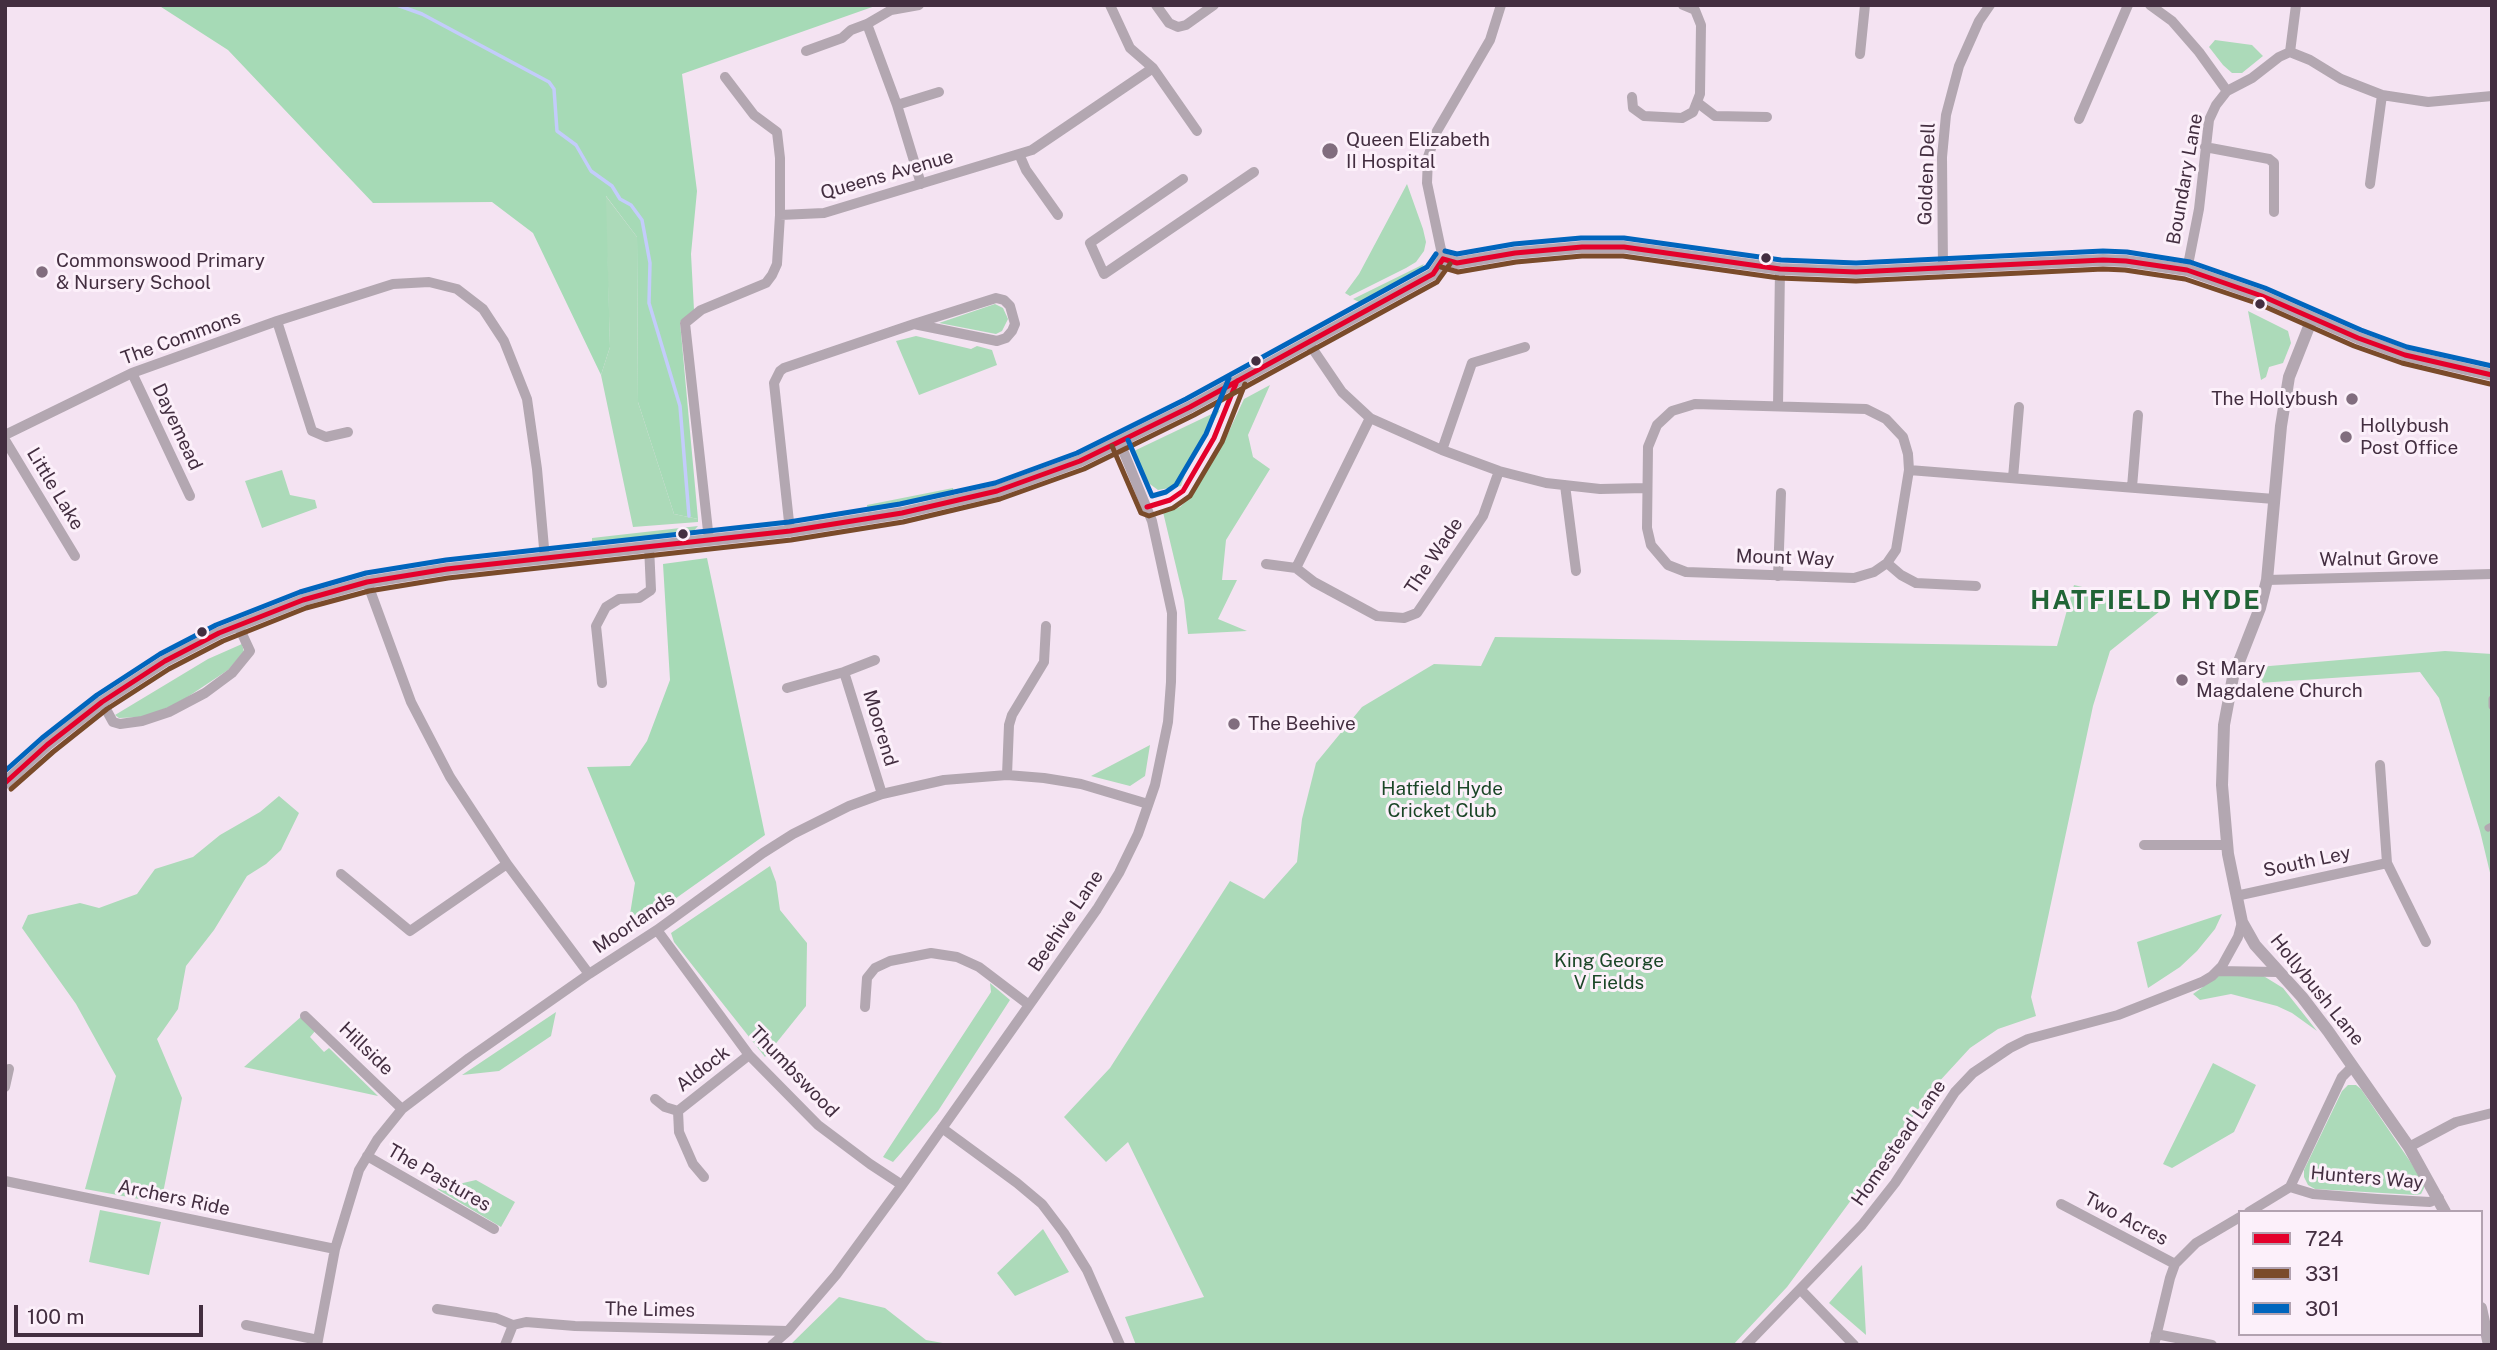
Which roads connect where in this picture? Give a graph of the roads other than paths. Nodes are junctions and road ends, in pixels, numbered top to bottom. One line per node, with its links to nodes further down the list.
1 (919, 5): 14 (street)
2 (1110, 5): 18 (street)
3 (1156, 5): 4 (street)
4 (1214, 5)
5 (1501, 5): 39 (street)
6 (1683, 5): 13 (street)
7 (1705, 5): 13 (street)
8 (1865, 5): 17 (street)
9 (1990, 5): 40 (street, Golden Dell)
10 (2128, 5): 28 (street)
11 (2150, 5): 20 (street)
12 (2296, 5): 16 (street)
13 (1695, 10): 25 (street)
14 (867, 24): 15 (street); 26 (street)
15 (806, 51)
16 (2290, 52): 20 (street, Boundary Lane); 22 (street)
17 (1860, 54)
18 (1153, 68): 29 (street); 31 (street, Queens Avenue)
19 (725, 77): 37 (street)
20 (2227, 91): 30 (street, Boundary Lane)
21 (939, 92): 26 (street)
22 (2382, 95): 23 (street); 35 (street)
23 (2492, 96)
24 (1632, 97): 25 (street)
25 (1698, 103): 27 (street)
26 (897, 105): 34 (street)
27 (1767, 117)
28 (2079, 119)
29 (1197, 131)
30 (2205, 147): 36 (street); 42 (street, Boundary Lane)
31 (1019, 154): 34 (street, Queens Avenue); 38 (street)
32 (1254, 172): 33 (street)
33 (1183, 179)
34 (921, 184): 37 (street, Queens Avenue)
35 (2370, 184)
36 (2274, 212)
37 (780, 215): 68 (street)
38 (1058, 215)
39 (1443, 259): 41 (street); 46 (street)
40 (1942, 268): 41 (street); 42 (street)
41 (1780, 269): 50 (street)
42 (2186, 271): 43 (street)
43 (2312, 319): 49 (street); 66 (street, Hollybush Lane)
44 (277, 321): 48 (street, The Commons); 54 (street); 71 (street, The Commons)
45 (914, 324): 45 (street); 67 (street)
46 (1308, 342): 53 (street); 56 (street)
47 (1525, 347): 57 (street)
48 (132, 373): 55 (street, The Commons); 65 (street, Dayemead)
49 (2492, 375)
50 (1777, 406): 58 (street, Mount Way); 63 (street, Mount Way)
51 (2019, 407): 60 (street)
52 (2138, 415): 62 (street)
53 (1370, 418): 57 (street); 74 (street)
54 (348, 432)
55 (5, 437): 70 (street, Little Lake)
56 (1120, 443): 67 (street); 94 (street, Beehive Lane)
57 (1442, 450): 59 (street)
58 (1909, 470): 60 (street); 72 (street, Mount Way)
59 (1499, 471): 61 (street); 74 (street, The Wade)
60 (2013, 478): 62 (street)
61 (1565, 485): 63 (street); 75 (street)
62 (2132, 486): 66 (street)
63 (1646, 488): 77 (street, Mount Way)
64 (1781, 493): 77 (street)
65 (190, 496)
66 (2274, 499): 78 (street, Hollybush Lane)
67 (790, 531): 68 (street)
68 (709, 540): 69 (street)
69 (649, 546): 71 (street); 85 (street)
70 (75, 556)
71 (545, 559): 79 (street)
72 (1887, 563): 77 (street, Mount Way); 80 (street)
73 (1266, 564): 74 (street, The Wade)
74 (1296, 568)
75 (1576, 571)
76 (2492, 574): 78 (street, Walnut Grove)
77 (1778, 576)
78 (2267, 580): 96 (street, Hollybush Lane)
79 (367, 582): 81 (street); 98 (street)
80 (1976, 586)
81 (238, 625): 88 (street); 88 (street)
82 (1046, 626): 91 (street)
83 (875, 660): 84 (street, Moorend)
84 (844, 672): 86 (street, Moorend); 93 (street, Moorend)
85 (602, 683)
86 (787, 688)
87 (2492, 699): 89 (street)
88 (102, 702): 92 (street)
89 (2492, 706)
90 (2380, 765): 97 (street)
91 (1007, 775): 93 (street, Moorlands); 94 (street, Moorlands)
92 (5, 783)
93 (881, 794): 102 (street, Moorlands)
94 (1148, 804): 107 (street, Beehive Lane)
95 (2144, 845): 96 (street)
96 (2227, 845): 100 (street, Hollybush Lane)
97 (2386, 863): 100 (street, South Ley); 103 (street)
98 (507, 864): 99 (street); 106 (street)
99 (341, 874)
100 (2236, 896): 101 (street, Hollybush Lane)
101 (2242, 922): 104 (street, Homestead Lane); 105 (street, Hollybush Lane)
102 (657, 930): 106 (street, Moorlands); 110 (street, Thumbswood)
103 (2426, 942)
104 (2217, 971): 105 (street); 133 (street, Homestead Lane)
105 (2277, 972): 111 (street, Hollybush Lane)
106 (589, 974): 115 (street, Moorlands)
107 (1029, 1005): 108 (street); 118 (street, Beehive Lane)
108 (865, 1007)
109 (305, 1016): 115 (street, Hillside)
110 (749, 1055): 116 (street, Aldock); 123 (street, Thumbswood)
111 (2353, 1066): 119 (street, Hollybush Lane); 124 (street, Hunters Way)
112 (9, 1069): 113 (street)
113 (5, 1087)
114 (655, 1099): 116 (street, Aldock)
115 (402, 1109): 120 (street, Moorlands)
116 (678, 1111): 121 (street, Aldock)
117 (2492, 1112): 119 (street)
118 (942, 1128): 123 (street, Beehive Lane); 143 (street)
119 (2409, 1147): 125 (street, Hollybush Lane)
120 (367, 1156): 130 (street, The Pastures); 131 (street, Moorlands)
121 (704, 1177)
122 (5, 1181): 131 (street, Archers Ride)
123 (902, 1185): 138 (street, Beehive Lane)
124 (2290, 1187): 125 (street, Hunters Way); 127 (street, Hunters Way)
125 (2439, 1198): 128 (street, Hollybush Lane)
126 (2061, 1204): 132 (street, Two Acres)
127 (2252, 1210)
128 (2444, 1210)
129 (2238, 1218): 132 (street)
130 (494, 1230)
131 (335, 1249): 140 (street, Moorlands)
132 (2175, 1264): 139 (street)
133 (1800, 1289): 144 (street, Homestead Lane); 145 (street)
134 (437, 1309): 137 (street, The Limes)
135 (2483, 1317): 147 (street)
136 (246, 1325): 140 (street)
137 (513, 1325): 138 (street, The Limes); 141 (street)
138 (788, 1331): 142 (street, Beehive Lane)
139 (2155, 1339): 146 (street)
140 (317, 1342)
141 (505, 1345)
142 (772, 1345)
143 (1120, 1345)
144 (1746, 1345)
145 (1854, 1345)
146 (2212, 1345)
147 (2489, 1345)

